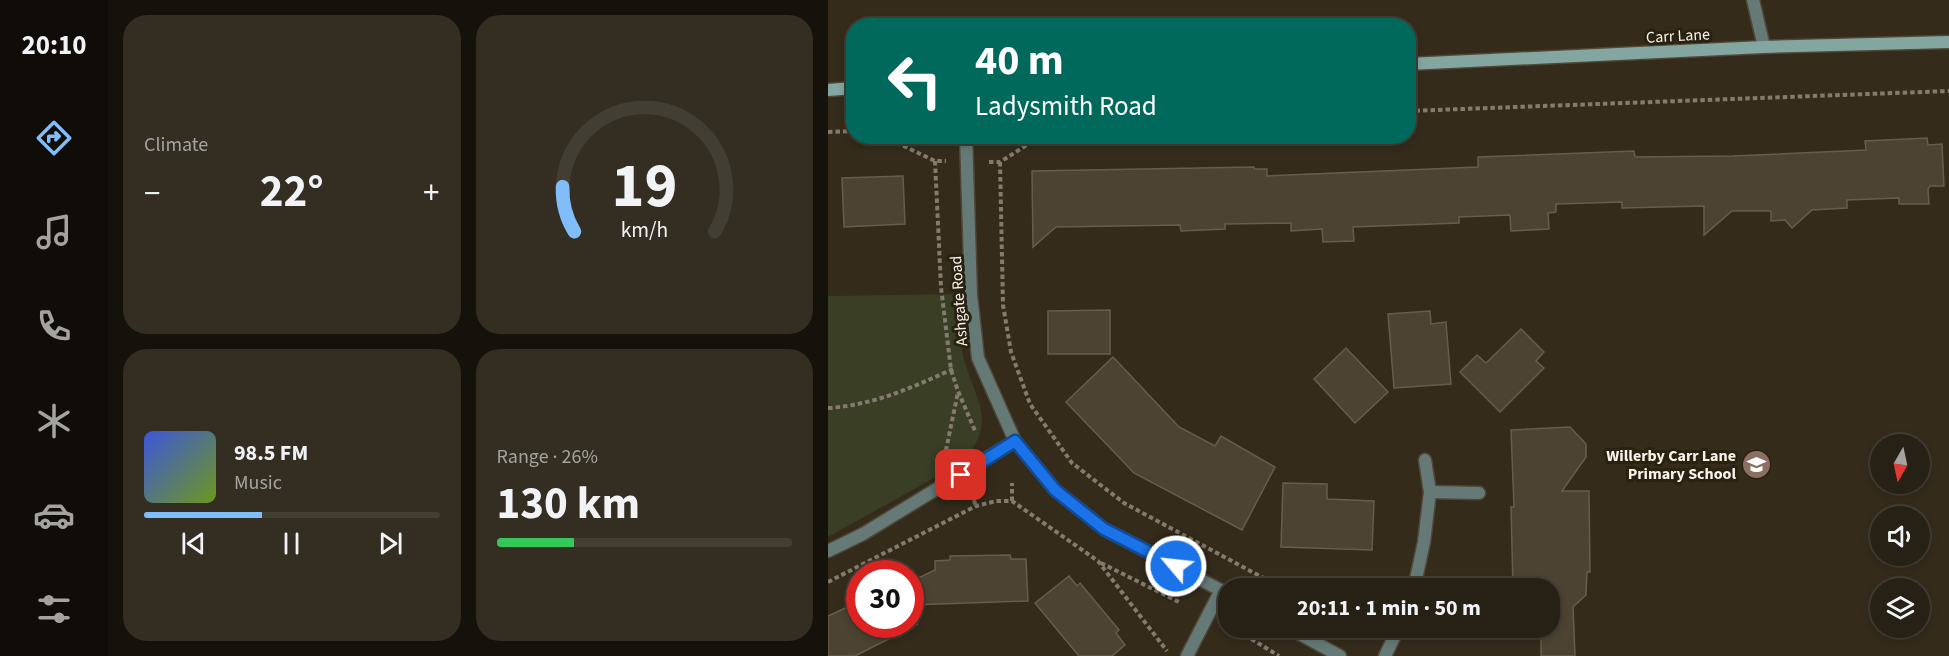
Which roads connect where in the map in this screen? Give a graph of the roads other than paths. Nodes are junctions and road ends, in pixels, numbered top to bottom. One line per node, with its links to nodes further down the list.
1 (1754, 0): 3 (street)
2 (1949, 42): 3 (street, Carr Lane)
3 (1764, 47): 4 (street, Carr Lane)
4 (1416, 64)
5 (846, 89): 6 (street)
6 (828, 90)
7 (966, 144): 8 (street, Ashgate Road)
8 (1015, 441): 12 (street); 14 (street, Ashgate Road)
9 (1425, 460): 10 (street)
10 (1430, 492): 11 (street); 13 (street)
11 (1479, 493)
12 (828, 551)
13 (1416, 578)
14 (1218, 588)
15 (1218, 604): 18 (street)
16 (1307, 638): 19 (street)
17 (1394, 638): 20 (street)
18 (1187, 656)
19 (1340, 656)
20 (1385, 656)

